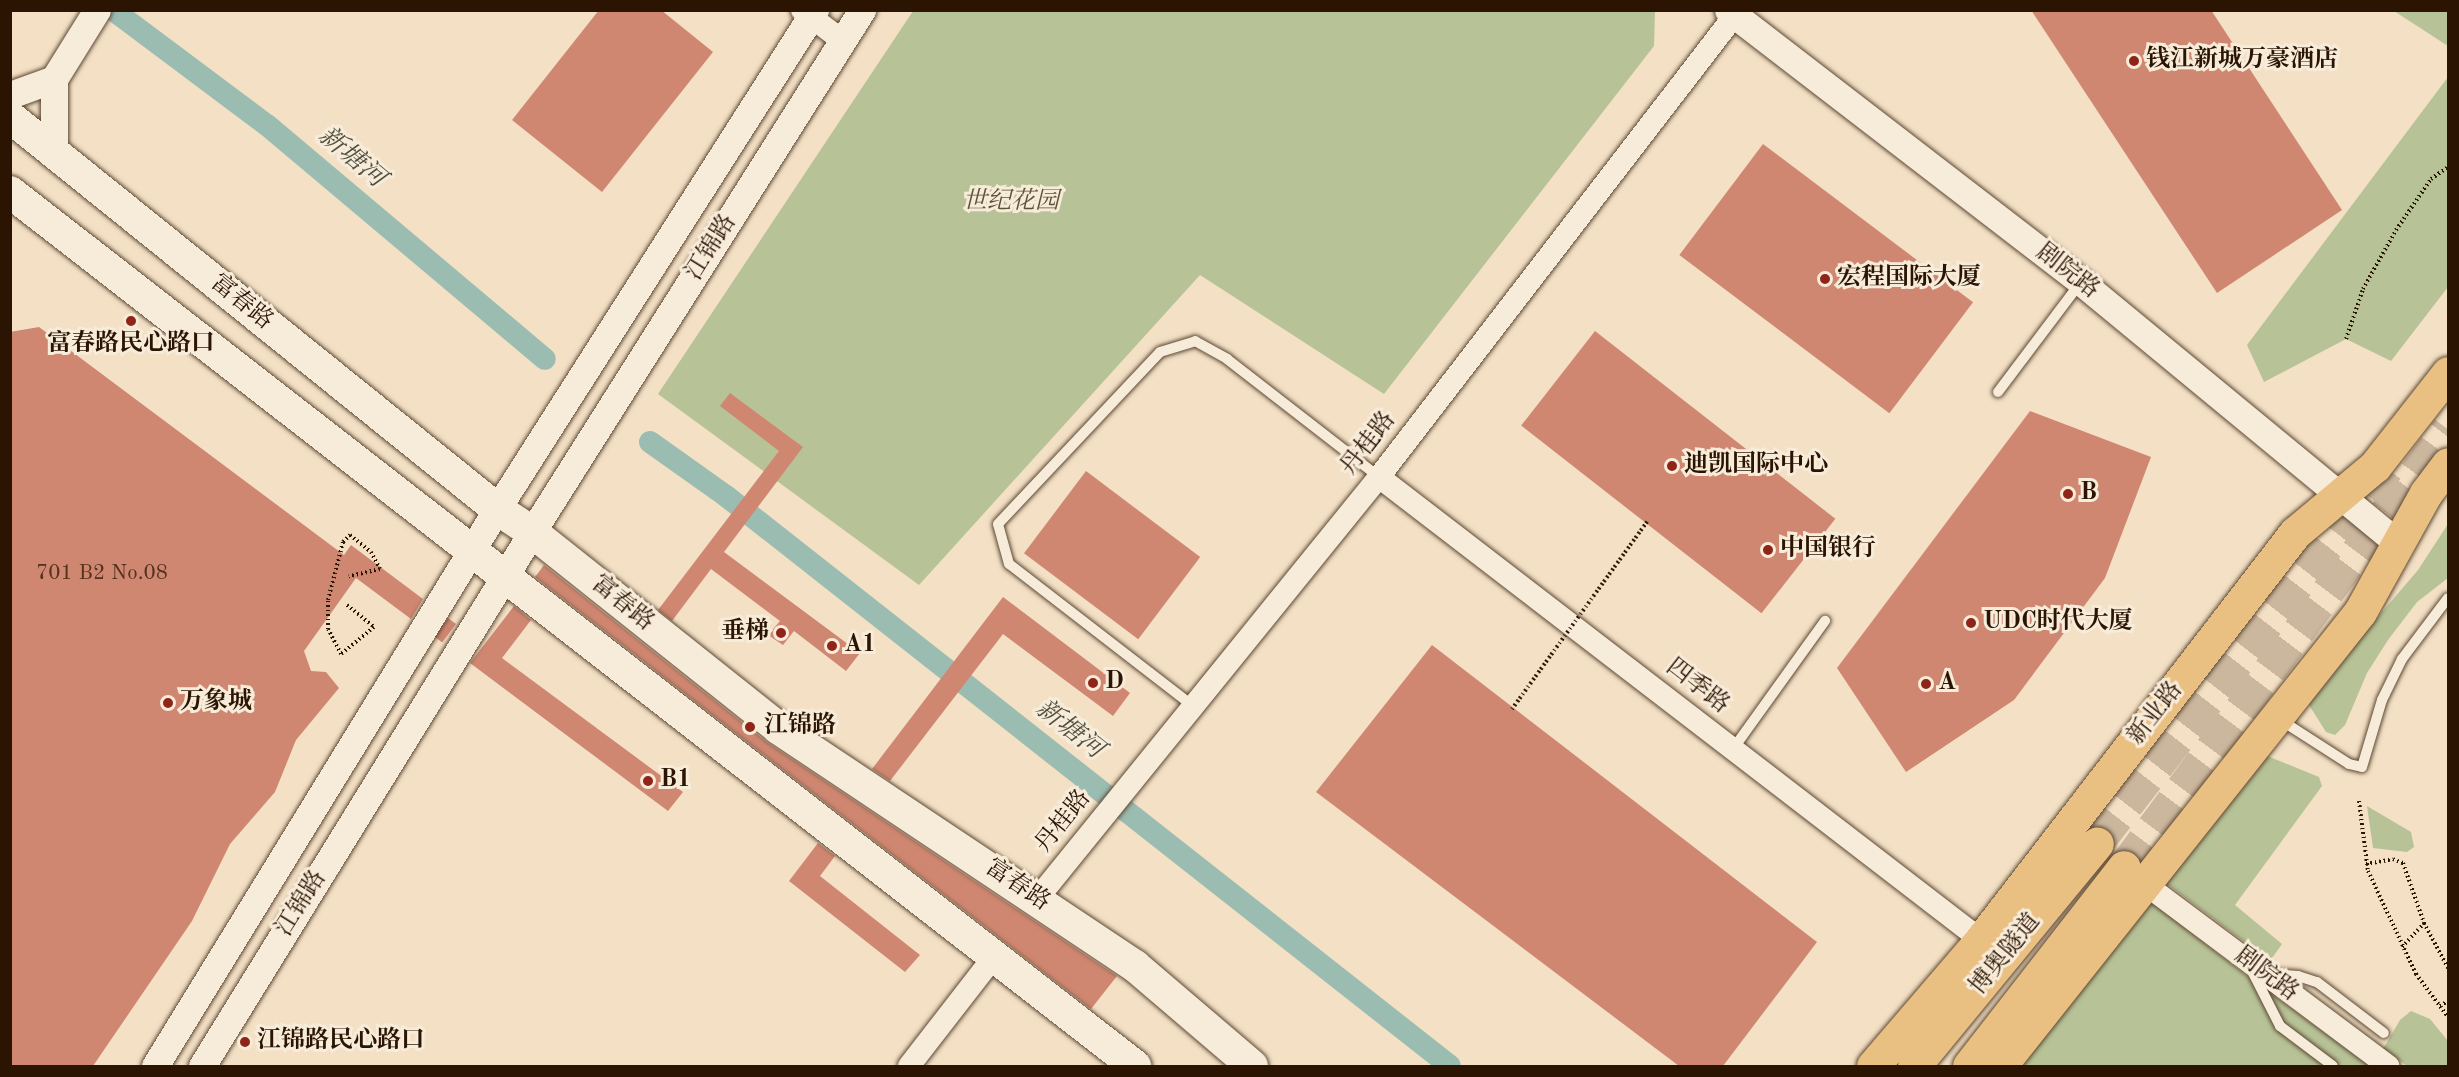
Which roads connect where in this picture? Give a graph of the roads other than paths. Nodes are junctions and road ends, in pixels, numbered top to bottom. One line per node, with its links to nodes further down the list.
1 (97, 10): 6 (street)
2 (862, 10): 5 (street, 江锦路)
3 (809, 13): 5 (street); 17 (street, 江锦路)
4 (1731, 13): 11 (street, 剧院路); 15 (street, 丹桂路)
5 (843, 41): 18 (street, 江锦路)
6 (54, 80): 7 (street); 9 (street)
7 (10, 95)
8 (10, 117): 9 (main road, 富春路)
9 (54, 151): 17 (main road, 富春路)
10 (16, 202): 20 (main road, 富春路)
11 (2082, 282): 13 (lane); 16 (street, 剧院路)
12 (2448, 372): 16 (main road, 新业路)
13 (1998, 392)
14 (2448, 464): 19 (main road)
15 (1379, 477): 24 (street, 丹桂路); 24 (lane); 26 (street, 四季路)
16 (2341, 495): 19 (street, 剧院路); 30 (main road, 新业路)
17 (497, 509): 18 (main road, 富春路); 20 (street, 江锦路)
18 (532, 532): 21 (street, 江锦路); 29 (main road, 富春路)
19 (2398, 543): 25 (main road)
20 (471, 552): 21 (main road, 富春路); 35 (street, 江锦路)
21 (506, 575): 31 (main road, 富春路); 36 (street, 江锦路)
22 (2448, 598): 25 (lane)
23 (1825, 621): 26 (lane)
24 (1193, 706): 29 (street, 丹桂路)
25 (2276, 717): 28 (main road)
26 (1733, 749): 30 (street, 四季路)
27 (2097, 843): 41 (main road, 博奥隧道)
28 (2134, 875): 32 (street, 剧院路); 42 (main road, 博奥隧道); 43 (main road)
29 (1037, 899): 39 (main road, 富春路)
30 (1982, 940): 40 (main road, 新业路)
31 (995, 955): 37 (street); 38 (main road, 富春路)
32 (2247, 960): 33 (street, 剧院路); 44 (lane)
33 (2265, 974): 34 (lane); 45 (street, 剧院路)
34 (2384, 1033)
35 (155, 1066)
36 (202, 1066)
37 (909, 1066)
38 (1135, 1066)
39 (1252, 1066)
40 (1873, 1066)
41 (1914, 1066)
42 (1968, 1066)
43 (2000, 1066)
44 (2333, 1066)
45 (2388, 1066)

